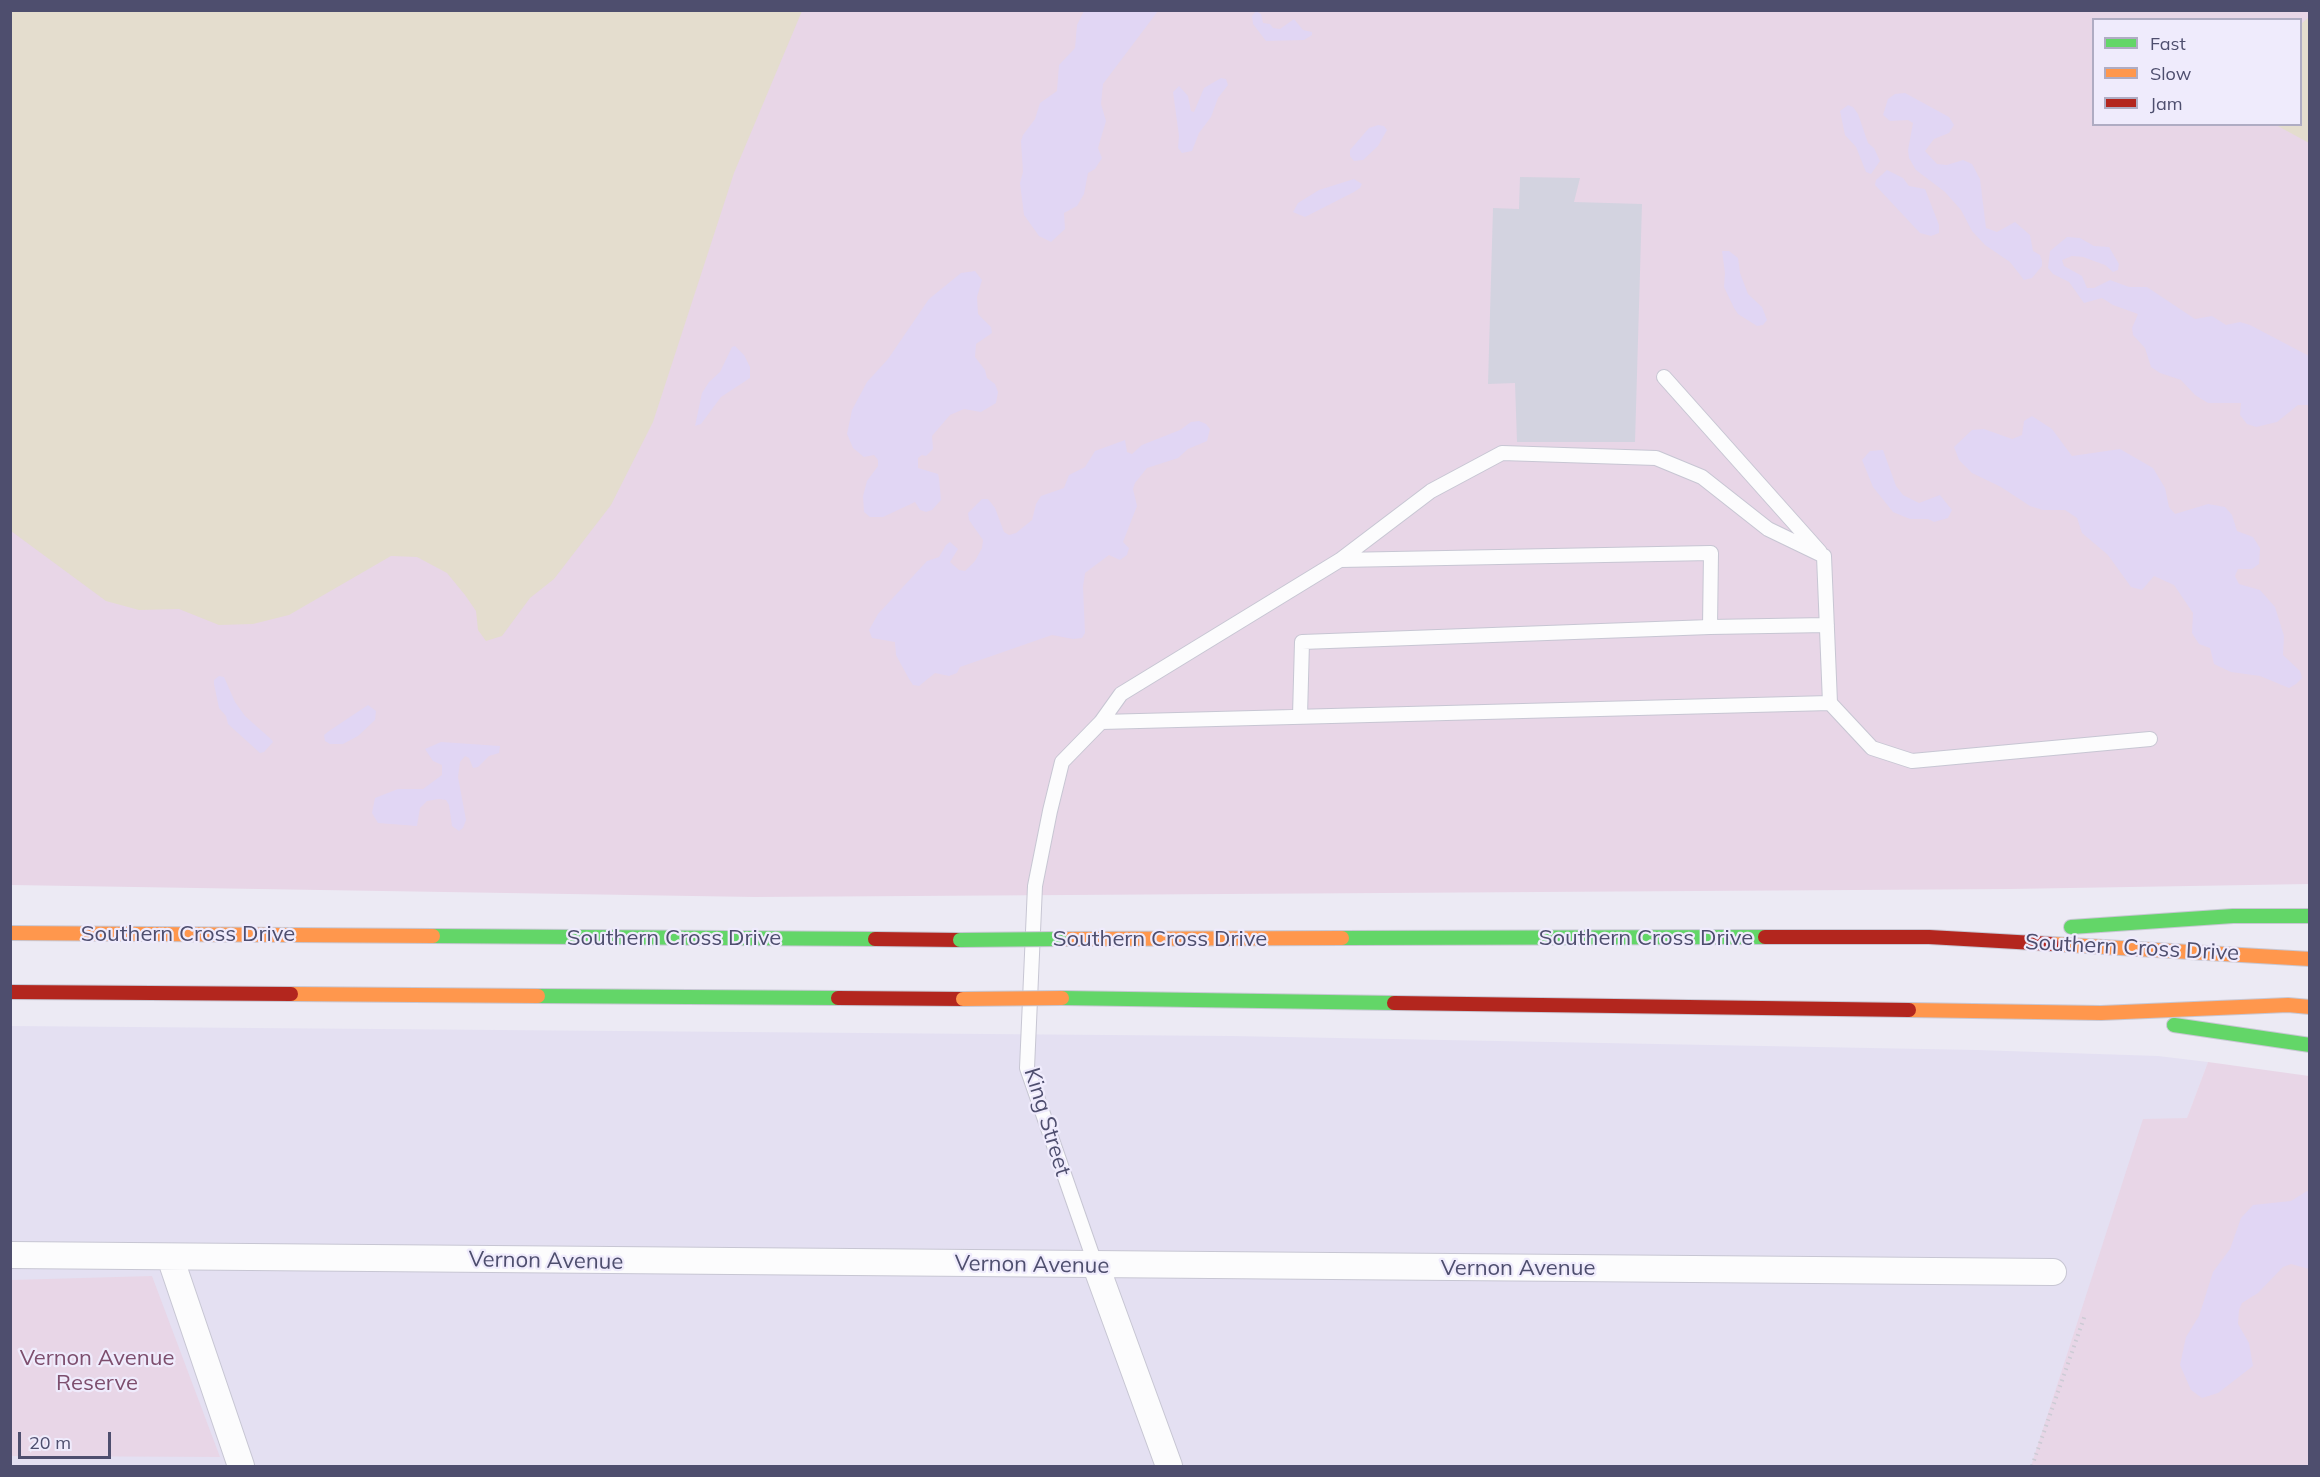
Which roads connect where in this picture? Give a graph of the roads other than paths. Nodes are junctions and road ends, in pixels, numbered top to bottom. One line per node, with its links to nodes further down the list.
1 (1664, 376): 2 (lane)
2 (1824, 556): 3 (lane); 4 (lane)
3 (1340, 560): 5 (lane); 8 (lane)
4 (1827, 625): 5 (lane); 6 (lane)
5 (1710, 627): 7 (lane)
6 (1830, 703): 7 (lane); 9 (lane)
7 (1300, 716): 8 (lane)
8 (1101, 722): 20 (lane, King Street)
9 (2150, 739)
10 (2310, 916): 12 (highway)
11 (10, 933): 12 (highway, Southern Cross Drive, bridge)
12 (1929, 937): 13 (highway, Southern Cross Drive)
13 (2310, 959)
14 (10, 992): 16 (highway, bridge)
15 (2310, 1007): 16 (highway)
16 (2101, 1013): 17 (highway)
17 (2310, 1046)
18 (10, 1255): 19 (street, Vernon Avenue)
19 (170, 1257): 20 (street, Vernon Avenue); 22 (street)
20 (1096, 1266): 21 (street, Vernon Avenue); 23 (street, King Street)
21 (2053, 1272)
22 (242, 1467)
23 (1169, 1467)

